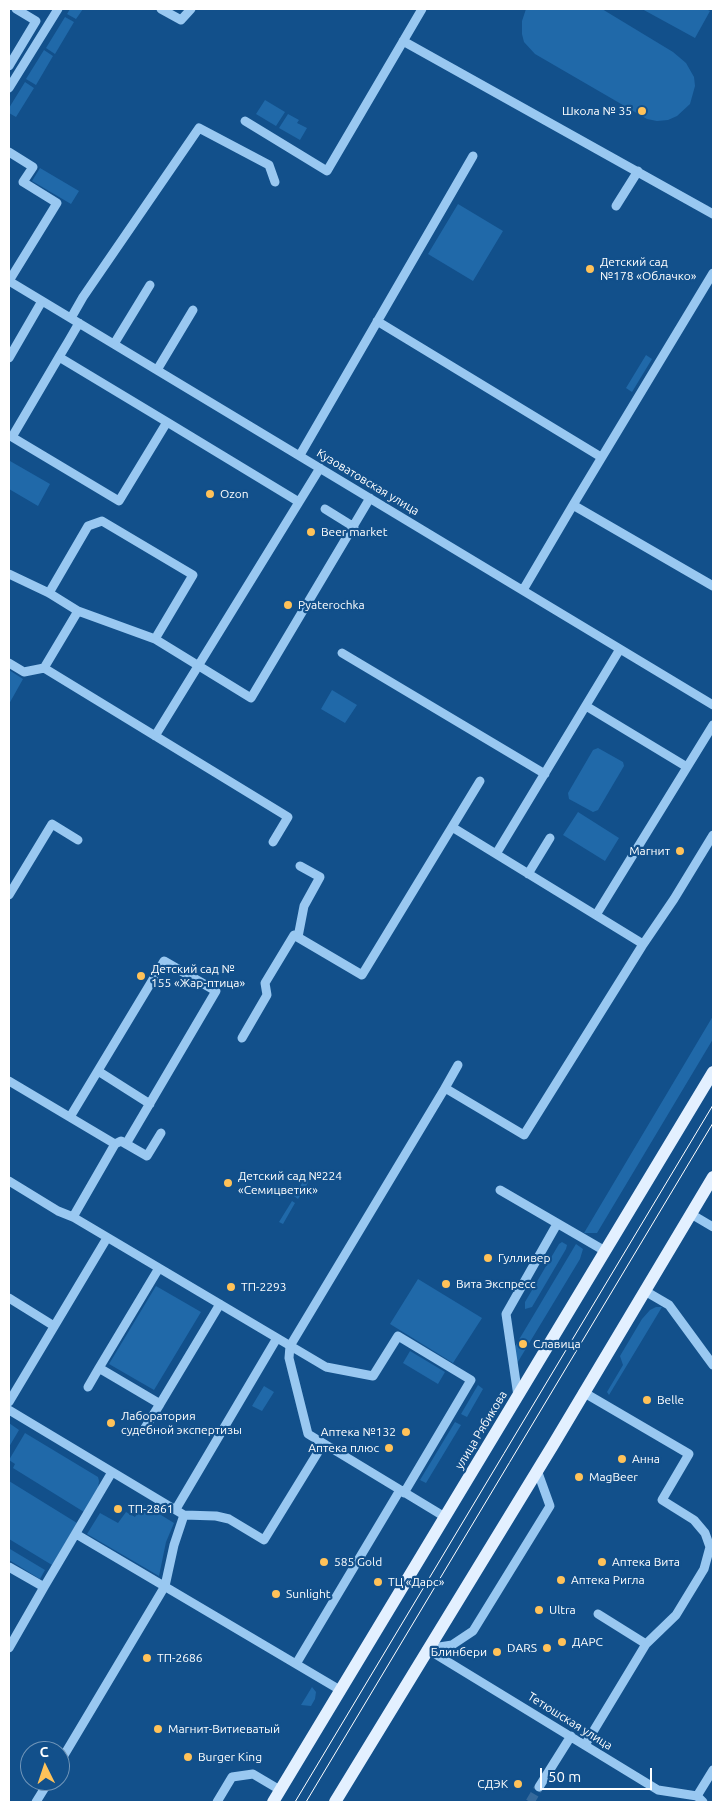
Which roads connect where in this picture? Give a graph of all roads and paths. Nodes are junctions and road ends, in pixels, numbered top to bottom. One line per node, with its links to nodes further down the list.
1 (16, 9): 7 (street)
2 (58, 9): 8 (street)
3 (161, 9): 4 (street)
4 (191, 9)
5 (422, 9): 6 (street)
6 (403, 42): 9 (street); 12 (street)
7 (9, 66)
8 (9, 88)
9 (245, 121)
10 (9, 152): 17 (street)
11 (474, 156): 22 (street)
12 (638, 171): 14 (street); 15 (street)
13 (275, 182): 21 (street)
14 (616, 206)
15 (713, 214)
16 (713, 273): 29 (street)
17 (9, 281): 19 (street, Кузоватовская улица)
18 (150, 285): 23 (street)
19 (42, 301): 21 (street, Кузоватовская улица); 25 (street)
20 (193, 310): 26 (street)
21 (75, 321): 23 (street, Кузоватовская улица); 24 (street)
22 (377, 321): 28 (street); 29 (street)
23 (114, 344): 26 (street, Кузоватовская улица)
24 (59, 357): 27 (street); 27 (street)
25 (9, 358)
26 (157, 370): 28 (street, Кузоватовская улица)
27 (167, 422): 32 (street)
28 (300, 455): 30 (street, Кузоватовская улица)
29 (601, 457): 33 (street)
30 (320, 468): 31 (street, Кузоватовская улица); 32 (street)
31 (370, 498): 35 (street); 38 (street, Кузоватовская улица)
32 (299, 502): 45 (street)
33 (573, 505): 37 (street); 38 (street)
34 (325, 509): 35 (street)
35 (354, 527): 45 (street)
36 (9, 574): 39 (street)
37 (713, 586)
38 (524, 590): 42 (street, Кузоватовская улица)
39 (49, 594): 40 (street); 41 (street)
40 (78, 611): 41 (street); 46 (street)
41 (155, 639): 45 (street)
42 (620, 649): 47 (street, Кузоватовская улица); 48 (street)
43 (342, 653): 52 (street)
44 (9, 663): 46 (street)
45 (199, 665): 50 (street)
46 (44, 668): 50 (street)
47 (713, 705)
48 (586, 706): 51 (street); 52 (street)
49 (713, 725): 51 (street)
50 (155, 736): 58 (street)
51 (688, 767): 63 (street)
52 (545, 774): 59 (street)
53 (480, 781): 54 (street)
54 (452, 827): 59 (street); 64 (street)
55 (713, 835): 65 (street)
56 (550, 838): 61 (street)
57 (78, 840): 62 (street)
58 (273, 842)
59 (496, 854): 61 (street)
60 (300, 866): 64 (street)
61 (528, 874): 63 (street)
62 (9, 895)
63 (596, 915): 65 (street)
64 (298, 937): 66 (street)
65 (643, 944): 71 (street)
66 (242, 1038)
67 (458, 1065): 71 (street)
68 (98, 1071): 72 (street); 72 (street); 73 (street)
69 (713, 1072): 85 (main road, улица Рябикова)
70 (9, 1081): 73 (street)
71 (445, 1088): 92 (street)
72 (150, 1104): 76 (street)
73 (70, 1117): 75 (street)
74 (161, 1133): 76 (street)
75 (116, 1144): 76 (street); 81 (street)
76 (126, 1144)
77 (713, 1177): 80 (main road)
78 (9, 1182): 81 (street)
79 (500, 1190): 82 (street)
80 (691, 1214): 83 (street); 87 (main road)
81 (73, 1217): 84 (street)
82 (557, 1224): 85 (street); 97 (street)
83 (713, 1227)
84 (107, 1238): 86 (street); 90 (street)
85 (605, 1251): 97 (main road, улица Рябикова)
86 (159, 1268): 89 (street); 94 (street)
87 (645, 1290): 93 (street); 96 (main road)
88 (9, 1298): 90 (street)
89 (220, 1304): 91 (street); 99 (street)
90 (54, 1326): 98 (street)
91 (277, 1338): 92 (street); 106 (street)
92 (290, 1346): 102 (street); 105 (street)
93 (713, 1365)
94 (99, 1368): 95 (street); 99 (street)
95 (88, 1388)
96 (583, 1392): 103 (main road); 114 (street)
97 (518, 1396): 108 (main road, улица Рябикова)
98 (9, 1402)
99 (160, 1404): 101 (street)
100 (9, 1410): 104 (street)
101 (145, 1428)
102 (323, 1444): 105 (street); 107 (street)
103 (537, 1470): 116 (main road); 116 (street)
104 (112, 1472): 106 (street); 109 (street)
105 (402, 1492): 108 (street); 117 (street)
106 (176, 1509): 107 (street)
107 (184, 1515): 111 (street)
108 (445, 1517): 118 (main road, улица Рябикова)
109 (76, 1534): 111 (street); 112 (street)
110 (9, 1567): 112 (street)
111 (165, 1586): 117 (street); 120 (street)
112 (44, 1587): 115 (street)
113 (598, 1614): 114 (street)
114 (646, 1644): 121 (street)
115 (9, 1648)
116 (427, 1649): 119 (street, Тетюшская улица); 130 (main road)
117 (296, 1664): 118 (street)
118 (340, 1690): 124 (main road, улица Рябикова)
119 (571, 1736): 121 (street, Тетюшская улица); 123 (street)
120 (70, 1745)
121 (585, 1745): 126 (street, Тетюшская улица)
122 (713, 1770): 126 (street)
123 (539, 1787)
124 (280, 1790): 128 (street); 129 (main road, улица Рябикова)
125 (43, 1791): 127 (street)
126 (700, 1799)
127 (36, 1802)
128 (217, 1802)
129 (272, 1802)
130 (334, 1802)

